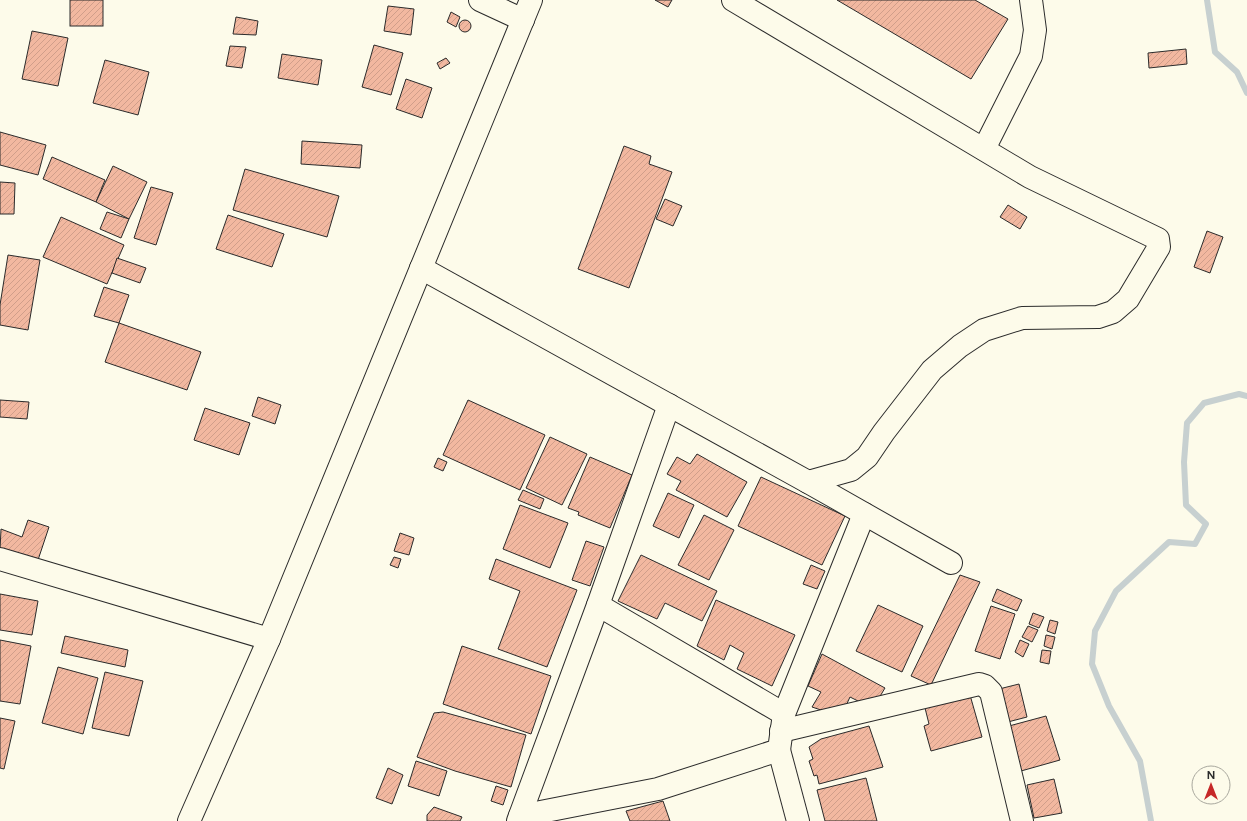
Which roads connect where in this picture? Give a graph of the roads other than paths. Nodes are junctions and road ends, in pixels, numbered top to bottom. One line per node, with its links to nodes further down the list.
1 (480, 0): 5 (street)
2 (531, 0): 5 (street)
3 (733, 0): 6 (street)
4 (1031, 0): 6 (street)
5 (523, 20): 7 (street)
6 (984, 149): 9 (street)
7 (421, 268): 8 (street); 14 (street)
8 (669, 405): 9 (street); 13 (street)
9 (808, 482): 10 (street)
10 (864, 514): 12 (street); 15 (street)
11 (0, 559): 14 (street)
12 (951, 563)
13 (598, 605): 15 (street); 16 (street)
14 (269, 639): 17 (street)
15 (781, 732): 16 (street); 18 (street); 19 (street)
16 (519, 819)
17 (189, 821)
18 (798, 821)
19 (1022, 821)

